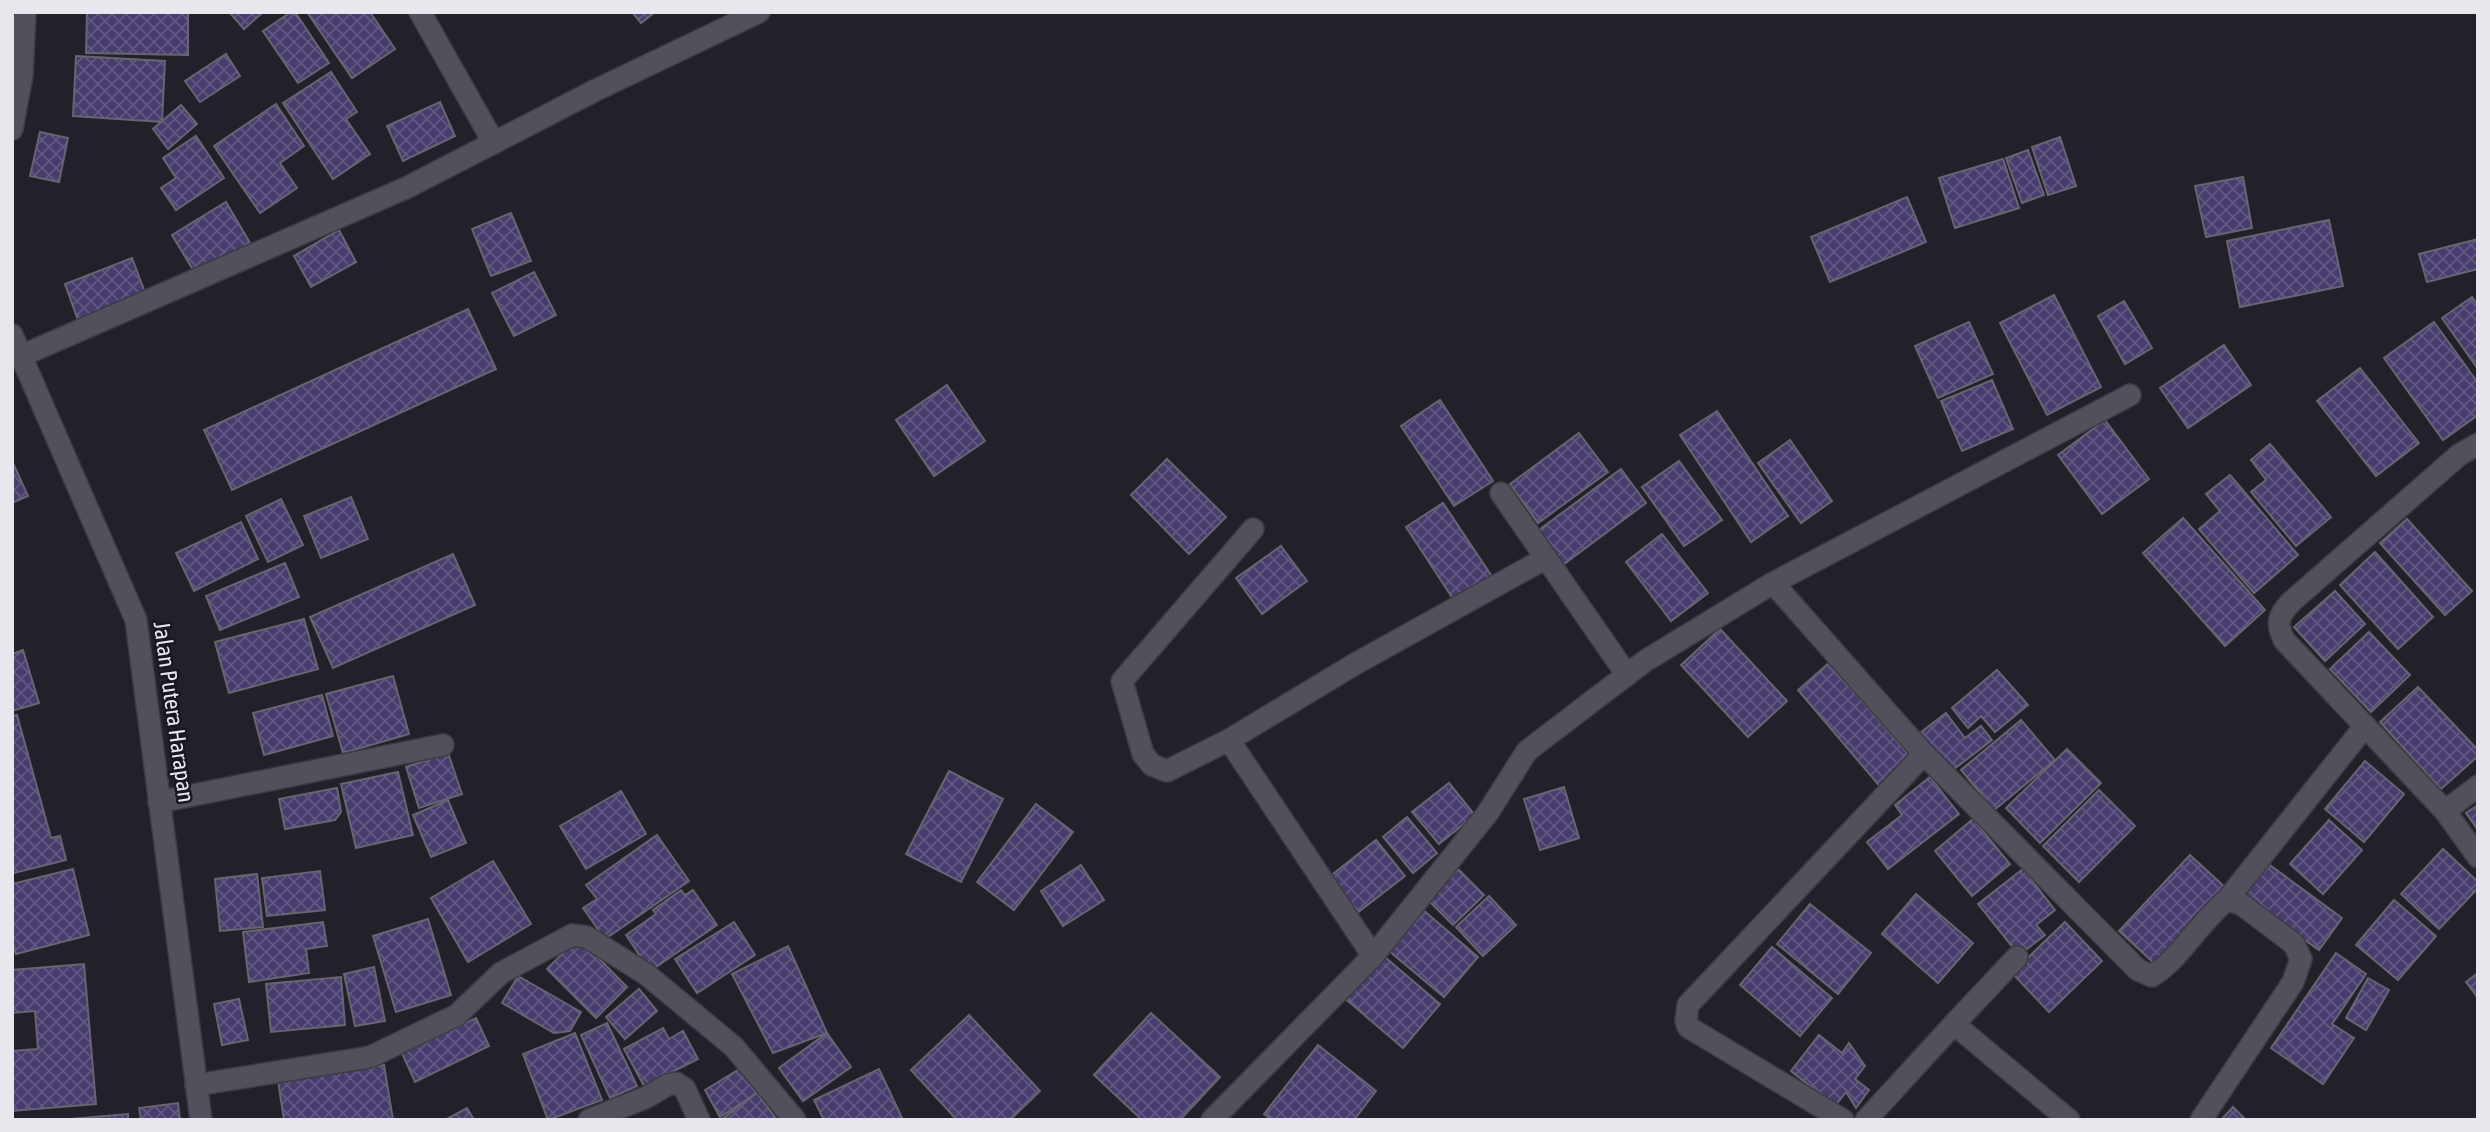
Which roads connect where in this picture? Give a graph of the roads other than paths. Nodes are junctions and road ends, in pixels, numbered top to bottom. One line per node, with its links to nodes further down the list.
1 (25, 12): 4 (street)
2 (420, 12): 5 (street)
3 (760, 12): 5 (street)
4 (12, 129)
5 (494, 143): 7 (street)
6 (12, 335): 7 (street, Jalan Putera Harapan)
7 (21, 356): 20 (street, Jalan Putera Harapan)
8 (2130, 395): 13 (street)
9 (2478, 444): 15 (street)
10 (1501, 493): 12 (street)
11 (1253, 529): 16 (street)
12 (1546, 558): 14 (street); 16 (street)
13 (1773, 583): 14 (street); 18 (street)
14 (1627, 675): 24 (street)
15 (2365, 726): 21 (street); 23 (street)
16 (1229, 740): 24 (street)
17 (443, 745): 20 (street)
18 (1924, 754): 23 (street); 33 (street)
19 (2478, 786): 21 (street)
20 (159, 802): 27 (street, Jalan Putera Harapan)
21 (2445, 811): 22 (street)
22 (2478, 857)
23 (2227, 900): 36 (street)
24 (1373, 956): 32 (street)
25 (2017, 957): 26 (street)
26 (1955, 1024): 34 (street); 35 (street)
27 (196, 1085): 28 (street, Jalan Putera Harapan); 31 (street)
28 (201, 1120)
29 (589, 1120): 30 (street)
30 (699, 1120)
31 (795, 1120)
32 (1212, 1120)
33 (1843, 1120)
34 (1866, 1120)
35 (2069, 1120)
36 (2202, 1120)

